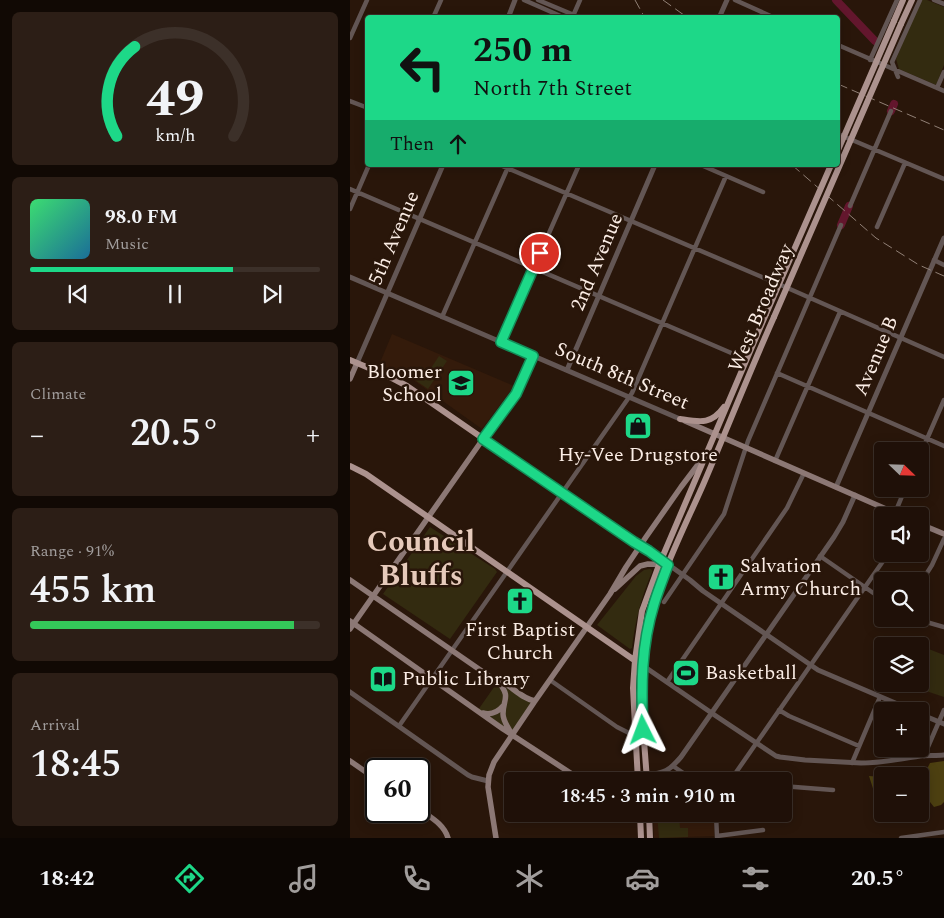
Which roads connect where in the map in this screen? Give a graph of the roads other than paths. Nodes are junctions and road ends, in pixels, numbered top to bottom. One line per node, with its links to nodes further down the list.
1 (367, 0): 22 (street)
2 (441, 0): 15 (street)
3 (515, 0): 16 (street)
4 (524, 0): 17 (street)
5 (538, 0): 18 (street)
6 (580, 0): 19 (street)
7 (727, 0): 20 (street)
8 (735, 0): 21 (street)
9 (897, 0): 24 (street)
10 (903, 0): 34 (main road, bridge)
11 (912, 0): 37 (main road, West Broadway, bridge)
12 (920, 0): 25 (street)
13 (934, 0): 14 (street)
14 (944, 4)
15 (434, 15)
16 (509, 15)
17 (558, 15)
18 (571, 15)
19 (573, 15)
20 (720, 15)
21 (768, 15)
22 (350, 38)
23 (840, 46): 24 (street)
24 (870, 60): 25 (street)
25 (895, 70): 27 (street); 28 (street)
26 (944, 72): 28 (street)
27 (898, 77)
28 (937, 88): 29 (street)
29 (944, 91)
30 (350, 101): 31 (street)
31 (365, 107)
32 (890, 111): 35 (street)
33 (840, 135): 35 (street)
34 (840, 145)
35 (874, 149): 36 (street); 52 (street)
36 (905, 163): 47 (street); 57 (street)
37 (840, 165)
38 (368, 167): 49 (street)
39 (442, 167): 54 (street, 5th Avenue)
40 (508, 167): 51 (street); 59 (street)
41 (578, 167): 51 (street)
42 (654, 167): 55 (street, 2nd Avenue)
43 (706, 167): 46 (street)
44 (830, 167): 83 (main road, West Broadway, bridge)
45 (839, 167): 88 (main road, West Broadway, bridge)
46 (726, 176): 50 (street); 60 (street)
47 (944, 180)
48 (350, 189): 49 (street)
49 (357, 192): 53 (street); 54 (street)
50 (764, 192)
51 (566, 194): 55 (street); 63 (street)
52 (850, 206)
53 (350, 209)
54 (420, 219): 59 (street); 65 (street, 5th Avenue)
55 (631, 221): 60 (street); 66 (street, 2nd Avenue)
56 (841, 225): 67 (street)
57 (877, 227)
58 (944, 238): 61 (street, Avenue B)
59 (475, 242): 63 (street); 69 (street)
60 (695, 249): 67 (street); 70 (street)
61 (934, 260): 62 (street); 71 (street, Avenue B)
62 (944, 265)
63 (534, 268): 66 (street); 72 (street)
64 (350, 277): 65 (street, South 8th Street)
65 (387, 293): 69 (street, South 8th Street); 77 (street, 5th Avenue)
66 (598, 296): 70 (street); 78 (street, 2nd Avenue)
67 (810, 298): 68 (street); 79 (street)
68 (840, 312): 71 (street); 81 (street)
69 (442, 317): 72 (street, South 8th Street)
70 (663, 323): 73 (street); 82 (street)
71 (900, 338): 75 (street); 85 (street, Avenue B)
72 (501, 342): 74 (street, South 8th Street)
73 (736, 355)
74 (533, 356): 78 (street, South 8th Street); 90 (main road)
75 (944, 357)
76 (350, 360): 77 (main road)
77 (357, 363): 80 (main road, 5th Avenue); 90 (main road)
78 (567, 370): 82 (street, South 8th Street)
79 (777, 373): 81 (street); 93 (street)
80 (350, 379)
81 (808, 386): 85 (street); 95 (street)
82 (630, 397): 86 (street, South 8th Street); 99 (street)
83 (729, 400): 86 (main road); 87 (main road, West Broadway)
84 (944, 400): 89 (street)
85 (868, 413): 89 (street); 98 (street, Avenue B)
86 (680, 419): 87 (main road, South 8th Street)
87 (716, 434): 88 (main road, South 8th Street); 94 (main road, West Broadway)
88 (724, 438): 93 (main road, South 8th Street); 110 (main road, West Broadway)
89 (927, 438): 91 (street); 92 (street)
90 (483, 439): 99 (main road); 102 (main road)
91 (925, 442)
92 (944, 446)
93 (746, 448): 95 (main road, South 8th Street); 113 (street)
94 (709, 451): 106 (main road, West Broadway); 108 (main road)
95 (775, 461): 97 (main road, South 8th Street)
96 (350, 466): 102 (main road)
97 (804, 473): 98 (main road, South 8th Street); 120 (street)
98 (836, 487): 100 (main road, South 8th Street)
99 (562, 493): 106 (main road); 111 (street)
100 (854, 495): 101 (main road, South 8th Street); 107 (street)
101 (881, 507)
102 (428, 517): 111 (main road); 118 (main road)
103 (929, 528): 104 (main road)
104 (944, 534)
105 (944, 539): 112 (street)
106 (640, 546): 108 (main road); 117 (main road, West Broadway)
107 (820, 556): 115 (street); 125 (street)
108 (660, 562): 110 (main road); 117 (main road, West Broadway); 127 (main road)
109 (882, 562): 115 (street)
110 (668, 565): 113 (street); 128 (main road, West Broadway)
111 (507, 571): 123 (main road); 126 (street)
112 (928, 572)
113 (683, 574): 119 (street); 120 (street)
114 (350, 580): 118 (main road)
115 (865, 587): 116 (street); 129 (street)
116 (874, 593)
117 (610, 594): 123 (main road, West Broadway)
118 (373, 596): 122 (main road); 126 (main road)
119 (664, 602)
120 (721, 604): 125 (street); 133 (street)
121 (929, 623): 124 (street)
122 (351, 625): 131 (main road)
123 (587, 627): 127 (main road); 132 (main road, West Broadway)
124 (944, 627)
125 (766, 634): 129 (street); 142 (street)
126 (452, 650): 130 (main road); 131 (street)
127 (634, 660): 128 (main road); 147 (main road)
128 (642, 665): 133 (street); 160 (main road, West Broadway)
129 (811, 666): 135 (street); 139 (street)
130 (492, 677): 136 (main road); 137 (main road)
131 (432, 678): 141 (main road); 145 (street)
132 (550, 680): 136 (main road, West Broadway); 147 (street)
133 (667, 682): 142 (street)
134 (350, 692): 145 (street)
135 (880, 697): 138 (street); 149 (street)
136 (535, 701): 146 (main road, West Broadway)
137 (506, 702): 141 (main road); 146 (main road)
138 (892, 702)
139 (779, 710): 148 (street); 149 (street)
140 (944, 710): 144 (street)
141 (480, 712): 146 (main road)
142 (711, 713): 148 (street); 156 (street)
143 (929, 718): 144 (street)
144 (941, 723): 150 (street)
145 (399, 726): 164 (street)
146 (512, 734): 158 (main road); 164 (main road, West Broadway)
147 (635, 734): 159 (main road)
148 (756, 743): 155 (street); 163 (street)
149 (860, 746): 155 (street)
150 (929, 746)
151 (944, 755): 152 (street)
152 (929, 756)
153 (916, 757): 155 (street)
154 (350, 761): 157 (main road)
155 (852, 763)
156 (673, 766): 161 (street); 162 (street)
157 (365, 771)
158 (568, 772)
159 (638, 772)
160 (647, 772)
161 (665, 772)
162 (682, 772)
163 (736, 772)
164 (488, 781): 175 (main road, West Broadway)
165 (792, 787): 166 (street)
166 (833, 790)
167 (430, 817): 174 (main road)
168 (640, 822): 176 (main road)
169 (649, 822): 177 (main road)
170 (716, 822): 173 (street)
171 (764, 830): 173 (street)
172 (944, 832): 178 (street)
173 (717, 837)
174 (448, 838)
175 (496, 838)
176 (641, 838)
177 (650, 838)
178 (901, 838)

